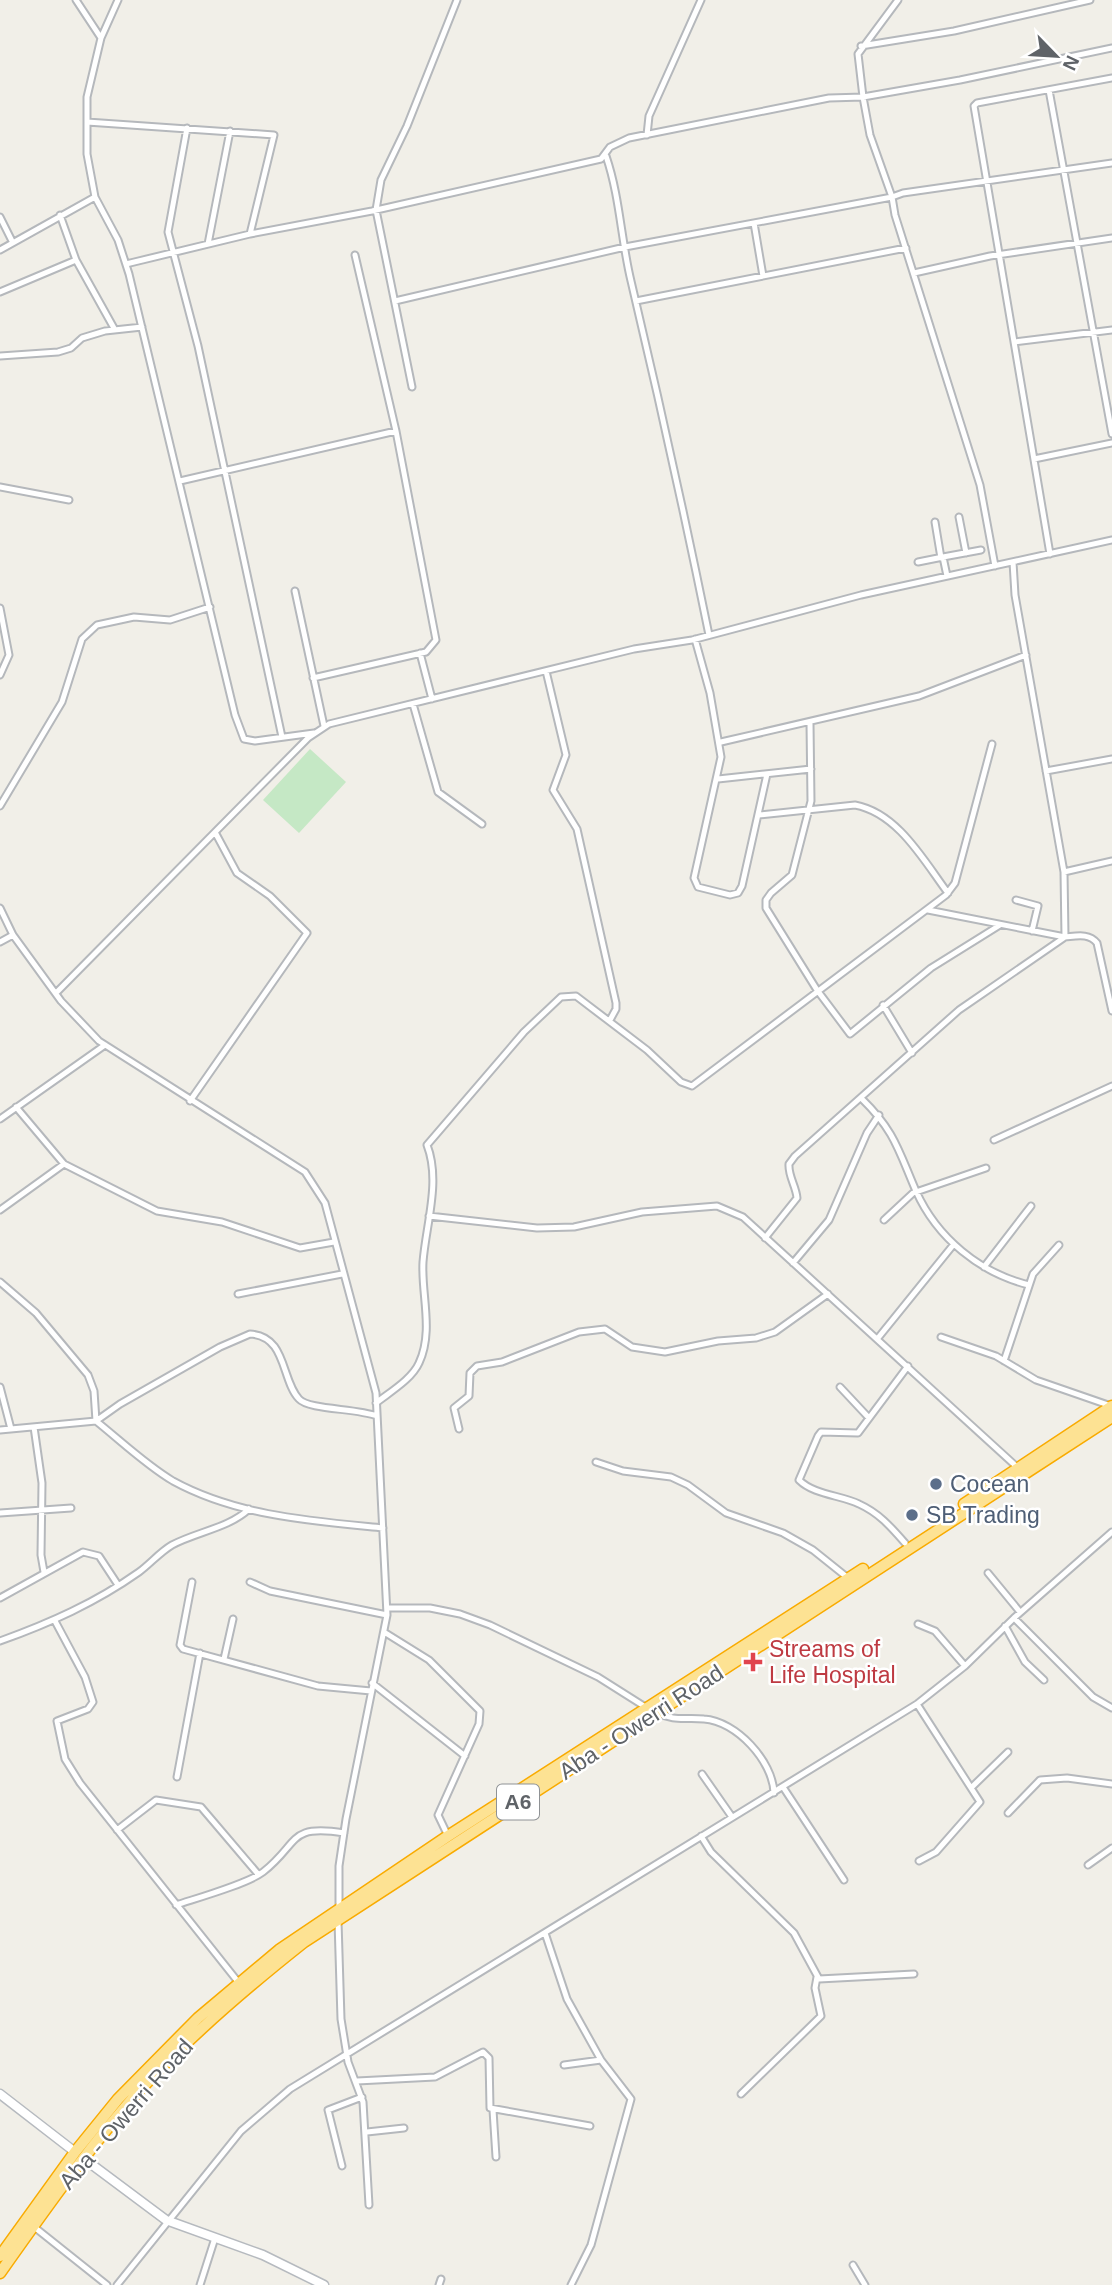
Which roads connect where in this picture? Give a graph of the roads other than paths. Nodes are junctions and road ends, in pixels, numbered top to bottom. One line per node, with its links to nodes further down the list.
1 (76, 0): 7 (street)
2 (118, 0): 7 (street)
3 (457, 0): 23 (street)
4 (701, 0): 16 (street)
5 (898, 0): 8 (street)
6 (1090, 0): 8 (street)
7 (101, 38): 13 (street)
8 (861, 46): 12 (street)
9 (1112, 48): 12 (street)
10 (1112, 78): 11 (street)
11 (1049, 90): 19 (street); 20 (street)
12 (863, 97): 16 (street); 22 (street)
13 (87, 122): 14 (street); 21 (street)
14 (187, 128): 15 (street); 35 (street)
15 (230, 131): 27 (street); 30 (street)
16 (647, 135): 17 (street)
17 (606, 156): 23 (street); 32 (street)
18 (1112, 163): 19 (street)
19 (1063, 170): 20 (street); 31 (street)
20 (986, 182): 22 (street); 37 (street)
21 (95, 197): 24 (street); 39 (street)
22 (892, 197): 26 (street); 33 (street)
23 (376, 210): 27 (street); 44 (street)
24 (60, 215): 29 (street); 38 (street)
25 (0, 217): 29 (street)
26 (754, 223): 32 (street); 41 (street)
27 (250, 233): 30 (street)
28 (1112, 238): 31 (street)
29 (12, 241): 34 (street)
30 (208, 244): 35 (street)
31 (1078, 244): 37 (street); 48 (street)
32 (625, 247): 43 (street); 44 (street)
33 (906, 248): 40 (street); 41 (street)
34 (0, 250)
35 (172, 253): 39 (street); 56 (street)
36 (355, 255): 52 (street)
37 (999, 256): 40 (street); 49 (street)
38 (76, 260): 42 (street); 46 (street)
39 (126, 264): 45 (street)
40 (914, 272): 69 (street)
41 (763, 276): 43 (street)
42 (0, 292)
43 (636, 301): 74 (street)
44 (395, 302): 51 (street)
45 (142, 327): 46 (street); 57 (street)
46 (115, 330): 50 (street)
47 (1112, 330): 48 (street)
48 (1093, 332): 49 (street); 53 (street)
49 (1014, 342): 55 (street)
50 (0, 356)
51 (412, 387)
52 (396, 431): 56 (street); 76 (street)
53 (1112, 434)
54 (1112, 443): 55 (street)
55 (1034, 459): 65 (street)
56 (224, 469): 57 (street); 86 (street)
57 (180, 481): 72 (street)
58 (0, 487): 59 (street)
59 (69, 500)
60 (959, 517): 64 (street)
61 (935, 522): 66 (street)
62 (1112, 540): 65 (street)
63 (981, 550): 64 (street)
64 (966, 553): 66 (street)
65 (1050, 554): 68 (street)
66 (942, 557): 67 (street); 70 (street)
67 (918, 562)
68 (1013, 562): 69 (street); 77 (street)
69 (995, 566): 70 (street)
70 (947, 576): 74 (street)
71 (295, 591): 80 (street)
72 (210, 607): 86 (street); 94 (street)
73 (0, 608): 79 (street)
74 (709, 635): 75 (street)
75 (695, 639): 78 (street); 87 (street)
76 (420, 653): 80 (street); 81 (street)
77 (1026, 656): 83 (street); 91 (street)
78 (546, 671): 81 (street); 115 (street)
79 (0, 675)
80 (313, 678): 84 (street)
81 (432, 699): 82 (street)
82 (413, 704): 84 (street); 97 (street)
83 (810, 723): 87 (street); 90 (street)
84 (324, 726): 85 (street)
85 (314, 733): 86 (street); 98 (street)
86 (282, 737)
87 (720, 742): 93 (street)
88 (992, 744): 101 (street)
89 (1112, 759): 91 (street)
90 (811, 769): 92 (street); 95 (street)
91 (1046, 771): 100 (street)
92 (767, 774): 93 (street); 96 (street)
93 (718, 779): 96 (street)
94 (0, 806)
95 (808, 812): 96 (street); 101 (street); 110 (street)
96 (759, 815)
97 (482, 824)
98 (216, 834): 111 (street); 120 (street)
99 (1112, 861): 100 (street)
100 (1064, 873): 108 (street)
101 (948, 893): 104 (street)
102 (1016, 900): 106 (street)
103 (0, 908): 107 (street)
104 (928, 910): 105 (street); 110 (street)
105 (1000, 925): 106 (street); 113 (street)
106 (1032, 931): 108 (street)
107 (13, 935): 109 (street); 111 (street)
108 (1065, 937): 112 (street); 117 (street)
109 (0, 942)
110 (817, 990): 113 (street); 115 (street)
111 (57, 993): 116 (street)
112 (1111, 1004): 114 (street)
113 (883, 1006): 117 (street)
114 (1112, 1012)
115 (610, 1020): 130 (street)
116 (105, 1045): 120 (street); 121 (street)
117 (912, 1052): 119 (street)
118 (1112, 1086): 124 (street)
119 (862, 1099): 122 (street); 132 (street)
120 (190, 1101): 133 (street)
121 (16, 1107): 123 (street); 125 (street)
122 (879, 1115): 127 (street); 136 (street)
123 (0, 1119)
124 (994, 1140)
125 (64, 1164): 129 (street); 133 (street)
126 (986, 1168): 127 (street)
127 (917, 1192): 131 (street); 134 (street)
128 (1031, 1206): 137 (street)
129 (0, 1210)
130 (429, 1216): 132 (street); 149 (street)
131 (884, 1220)
132 (765, 1238): 136 (street)
133 (334, 1242): 138 (street)
134 (954, 1244): 137 (street); 144 (street)
135 (1059, 1245): 140 (street)
136 (793, 1263): 142 (street)
137 (984, 1267): 140 (street)
138 (342, 1275): 141 (street); 149 (street)
139 (0, 1282): 153 (street)
140 (1029, 1285): 145 (street)
141 (238, 1294)
142 (828, 1294): 144 (street); 156 (street)
143 (941, 1337): 145 (street)
144 (878, 1338): 146 (street)
145 (1004, 1362): 150 (street)
146 (908, 1366): 152 (street); 159 (street)
147 (0, 1387): 155 (street)
148 (840, 1387): 152 (street)
149 (376, 1403): 151 (street)
150 (1111, 1410): 159 (highway, Aba - Owerri Road / A6); 191 (highway, Aba - Owerri Road / A6)
151 (377, 1416): 153 (street); 164 (street)
152 (869, 1418): 166 (street)
153 (96, 1421): 154 (street); 161 (street)
154 (34, 1427): 155 (street); 162 (street)
155 (11, 1429): 157 (street)
156 (459, 1429)
157 (0, 1430)
158 (596, 1462): 169 (street)
159 (1018, 1468): 166 (highway, Aba - Owerri Road / A6)
160 (71, 1508): 162 (street)
161 (249, 1508): 164 (street); 172 (street)
162 (42, 1510): 163 (street); 167 (street)
163 (0, 1513)
164 (383, 1528): 174 (street)
165 (1112, 1532): 175 (street)
166 (905, 1543): 169 (highway, Aba - Owerri Road / A6)
167 (44, 1572): 172 (street); 173 (street)
168 (988, 1573): 175 (street)
169 (848, 1578): 191 (highway, Aba - Owerri Road / A6)
170 (192, 1582): 183 (street)
171 (250, 1583): 174 (street)
172 (118, 1585): 178 (street)
173 (0, 1598)
174 (387, 1611): 181 (street); 191 (street)
175 (1020, 1612): 176 (street)
176 (1014, 1618): 180 (street); 190 (street)
177 (233, 1619): 184 (street)
178 (55, 1621): 182 (street); 202 (street)
179 (918, 1624): 185 (street)
180 (1005, 1626): 185 (street); 186 (street)
181 (384, 1632): 187 (street); 193 (street)
182 (0, 1641)
183 (200, 1653): 184 (street); 195 (street)
184 (224, 1659): 188 (street)
185 (965, 1666): 189 (street)
186 (1044, 1680)
187 (372, 1683): 188 (street); 193 (street)
188 (371, 1691): 203 (street)
189 (917, 1704): 197 (street); 198 (street)
190 (1112, 1708)
191 (652, 1710): 199 (street); 204 (highway, Aba - Owerri Road / A6); 213 (highway, Aba - Owerri Road / A6)
192 (1008, 1752): 198 (street)
193 (465, 1756): 204 (street)
194 (702, 1774): 201 (street)
195 (177, 1777)
196 (1111, 1786): 200 (street)
197 (783, 1787): 199 (street); 210 (street)
198 (972, 1787): 207 (street)
199 (774, 1793): 201 (street)
200 (1008, 1813)
201 (732, 1817): 205 (street)
202 (117, 1829): 209 (street); 211 (street)
203 (344, 1833): 209 (street); 212 (street)
204 (448, 1836): 212 (highway, Aba - Owerri Road / A6)
205 (701, 1836): 214 (street); 216 (street)
206 (1112, 1848): 208 (street)
207 (919, 1861)
208 (1088, 1865)
209 (258, 1874): 211 (street)
210 (844, 1880)
211 (176, 1905): 217 (street)
212 (339, 1908): 217 (highway, Aba - Owerri Road / A6)
213 (338, 1920): 218 (street); 229 (highway, Aba - Owerri Road / A6)
214 (545, 1933): 218 (street); 219 (street)
215 (914, 1974): 216 (street)
216 (817, 1977): 223 (street)
217 (239, 1983): 229 (highway, Aba - Owerri Road / A6)
218 (346, 2052): 221 (street); 233 (street)
219 (601, 2060): 220 (street); 244 (street)
220 (564, 2066)
221 (357, 2081): 224 (street); 225 (street)
222 (0, 2094): 229 (street)
223 (741, 2094)
224 (362, 2097): 228 (street); 231 (street)
225 (494, 2110): 226 (street); 230 (street)
226 (590, 2126)
227 (404, 2128): 228 (street)
228 (366, 2132): 232 (street)
229 (79, 2155): 233 (street); 234 (highway, Aba - Owerri Road / A6); 236 (highway, Aba - Owerri Road / A6)
230 (496, 2157)
231 (342, 2166)
232 (369, 2205)
233 (166, 2221): 235 (street); 241 (street)
234 (33, 2226): 236 (highway, Aba - Owerri Road / A6); 240 (street)
235 (215, 2238): 242 (street); 243 (street)
236 (11, 2249): 237 (highway, Aba - Owerri Road / A6); 239 (highway, Aba - Owerri Road / A6)
237 (0, 2256)
238 (853, 2265): 245 (street)
239 (0, 2273)
240 (107, 2285)
241 (117, 2285)
242 (200, 2285)
243 (324, 2285)
244 (571, 2285)
245 (865, 2285)

